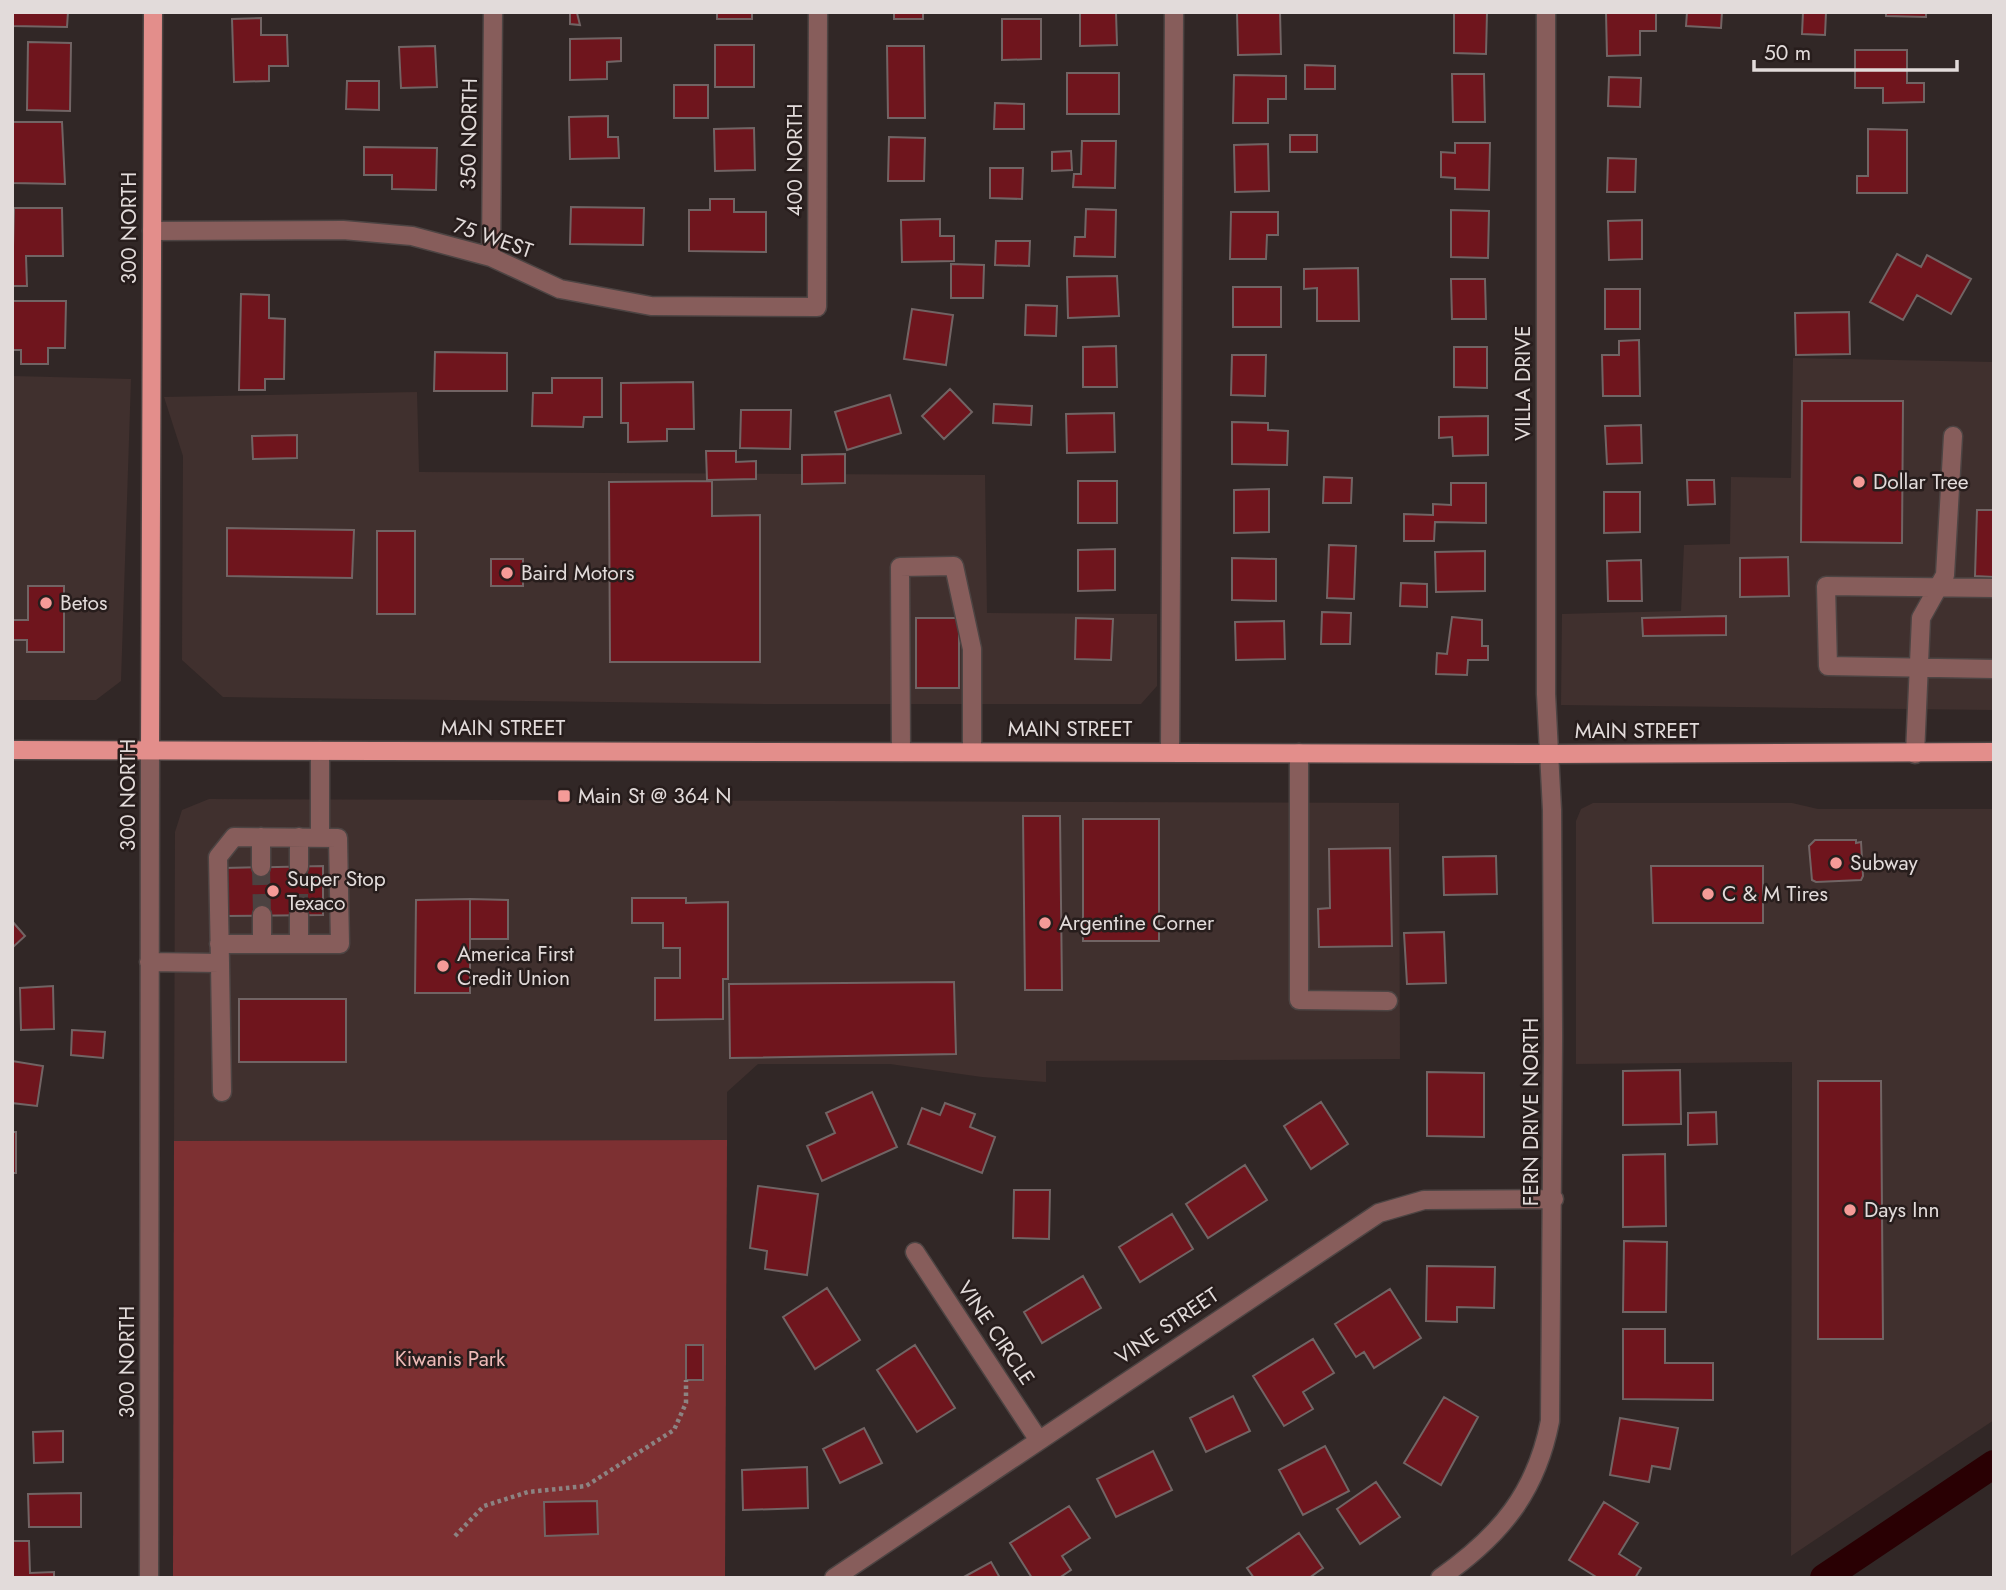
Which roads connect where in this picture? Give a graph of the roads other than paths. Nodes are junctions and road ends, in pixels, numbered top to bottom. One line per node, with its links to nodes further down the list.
1 (153, 12): 6 (main road, 300 NORTH)
2 (493, 12): 7 (street, 350 NORTH)
3 (818, 12): 8 (street, 400 NORTH)
4 (1174, 12): 19 (street)
5 (1546, 12): 21 (street, VILLA DRIVE)
6 (152, 232): 7 (street, 75 WEST); 15 (main road, 300 NORTH)
7 (491, 257): 8 (street, 75 WEST)
8 (817, 307)
9 (1953, 436): 10 (street)
10 (1938, 587): 11 (street); 12 (street); 12 (street)
11 (1994, 587)
12 (1918, 668): 13 (street); 22 (street)
13 (1994, 669)
14 (12, 750): 15 (main road, MAIN STREET)
15 (150, 750): 16 (main road, MAIN STREET); 34 (street, 300 NORTH)
16 (320, 751): 17 (main road, MAIN STREET); 26 (street)
17 (901, 752): 18 (main road, MAIN STREET); 18 (street)
18 (972, 752): 19 (main road, MAIN STREET)
19 (1170, 752): 20 (main road, MAIN STREET)
20 (1299, 753): 21 (main road, MAIN STREET); 36 (street)
21 (1549, 754): 22 (main road, MAIN STREET); 38 (street, FERN DRIVE NORTH)
22 (1915, 754): 23 (main road, MAIN STREET)
23 (1992, 754)
24 (261, 837): 25 (street); 27 (street); 31 (street)
25 (299, 837): 26 (street); 28 (street)
26 (320, 838): 33 (street)
27 (261, 867)
28 (299, 867)
29 (262, 915): 32 (street)
30 (299, 915): 33 (street)
31 (219, 944): 32 (street); 35 (street)
32 (262, 944): 33 (street)
33 (299, 944)
34 (149, 962): 35 (street); 41 (street, 300 NORTH)
35 (220, 963): 37 (street)
36 (1388, 1001)
37 (222, 1092)
38 (1554, 1199): 40 (street, VINE STREET); 43 (street, FERN DRIVE NORTH)
39 (915, 1252): 40 (street, VINE CIRCLE)
40 (1038, 1439): 42 (street, VINE STREET)
41 (149, 1578)
42 (834, 1578)
43 (1440, 1578)

